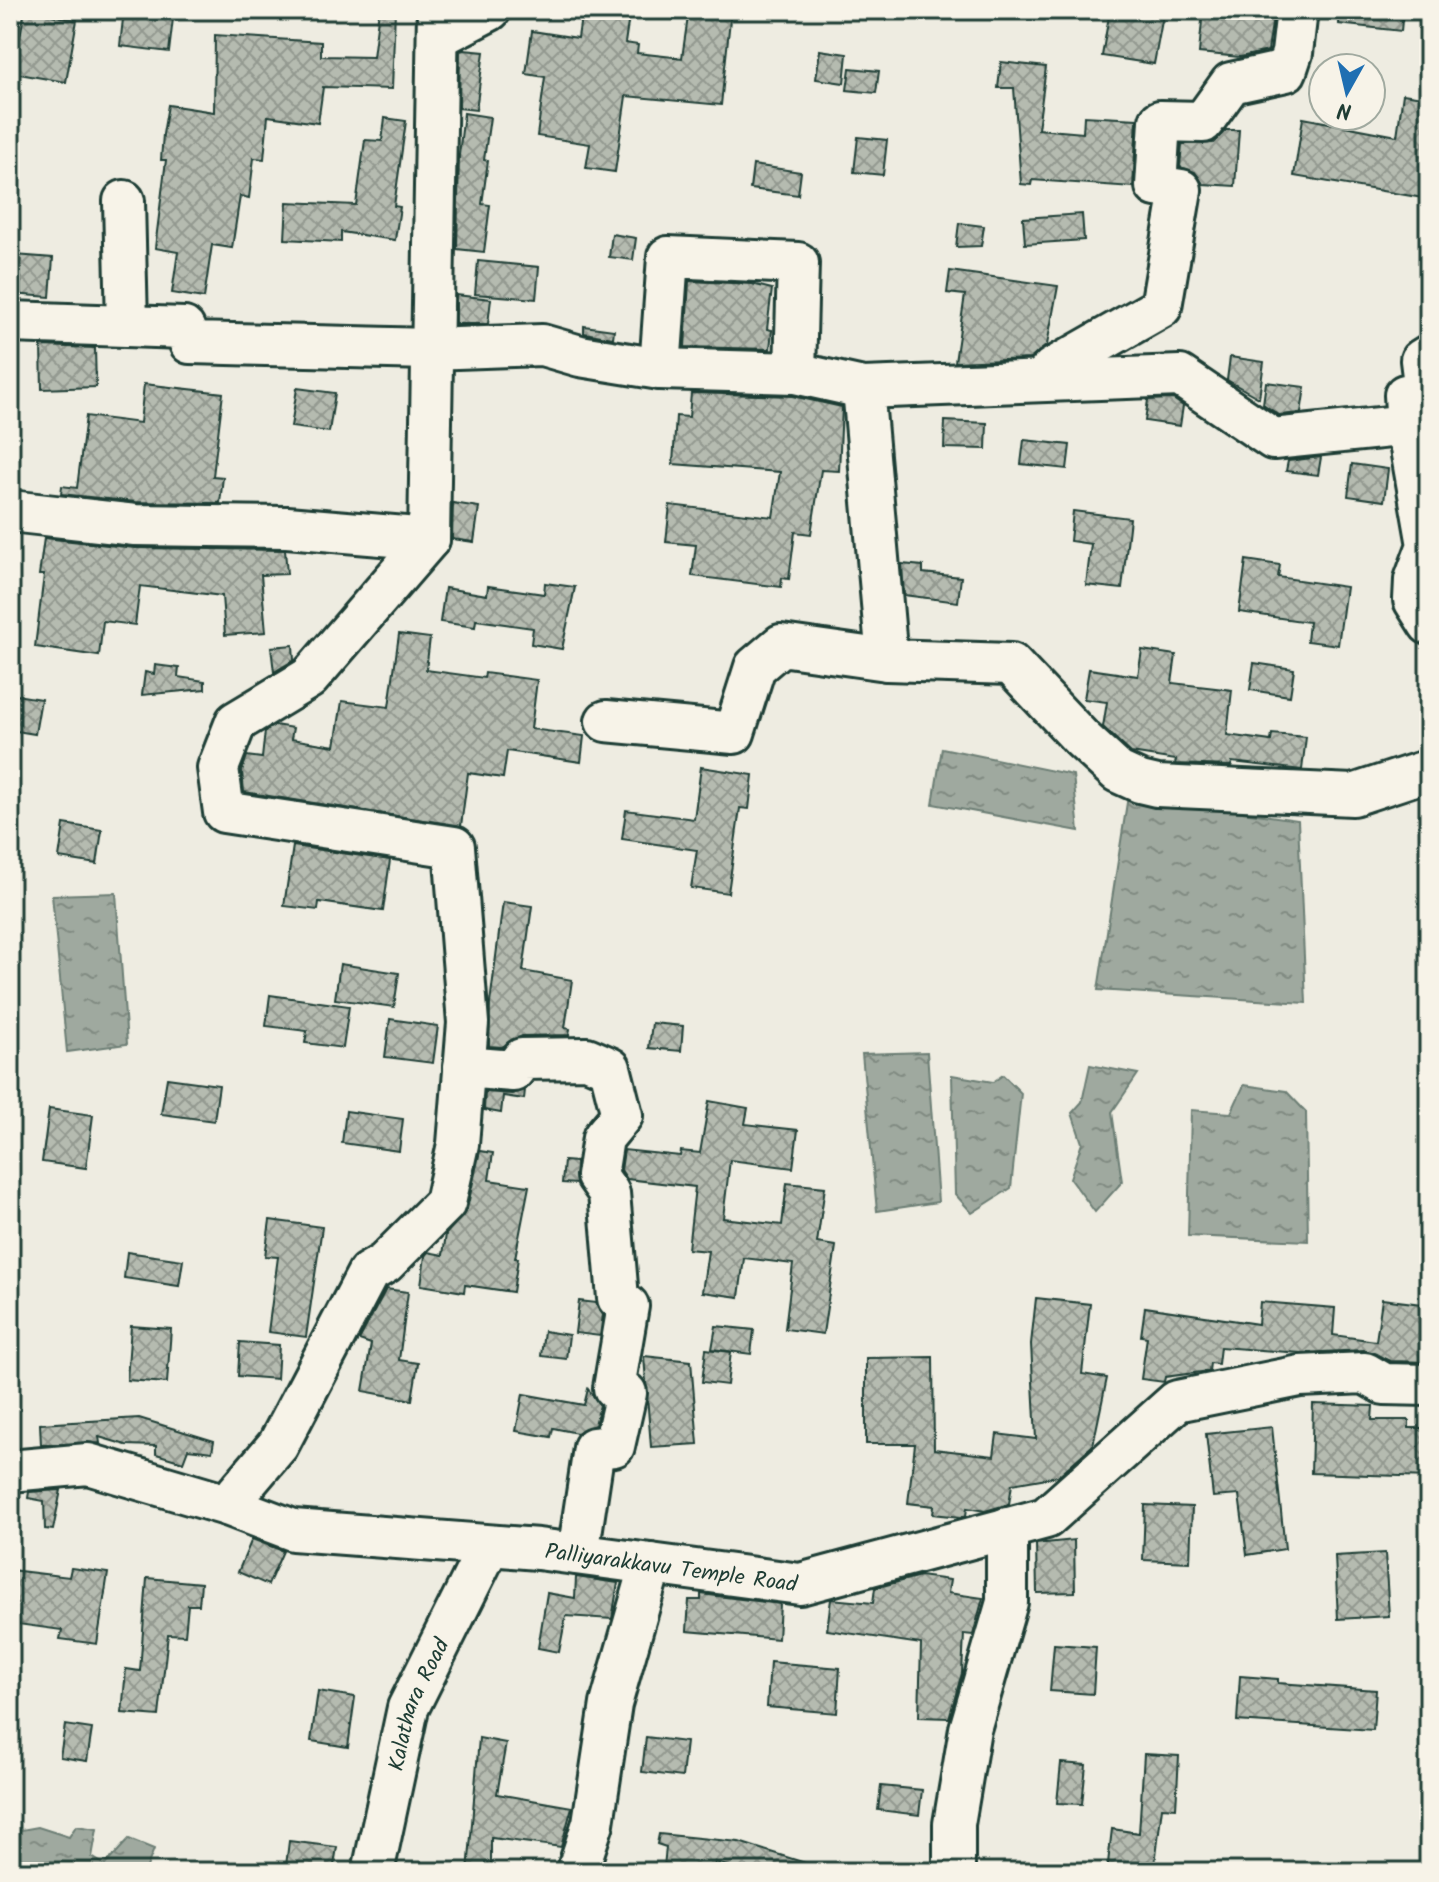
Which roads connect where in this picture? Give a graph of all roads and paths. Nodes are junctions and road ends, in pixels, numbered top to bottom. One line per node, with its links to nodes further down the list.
1 (490, 10): 3 (street)
2 (1297, 10): 11 (street)
3 (438, 24): 7 (street)
4 (124, 201): 6 (street)
5 (10, 322): 6 (street)
6 (127, 325): 7 (street)
7 (430, 349): 9 (street); 15 (street)
8 (1429, 355): 13 (street)
9 (660, 369): 10 (street); 10 (street)
10 (795, 373): 12 (street)
11 (1041, 381): 12 (street); 13 (street)
12 (863, 388): 17 (street)
13 (1418, 424): 16 (street)
14 (10, 511): 15 (street)
15 (429, 539): 20 (street)
16 (1429, 624)
17 (887, 660): 18 (street); 19 (street)
18 (606, 721)
19 (1429, 770)
20 (464, 1067): 23 (street); 26 (street)
21 (1429, 1385): 24 (street, Palliyarakkavu Temple Road)
22 (10, 1471): 23 (street, Palliyarakkavu Temple Road)
23 (227, 1505): 25 (street, Palliyarakkavu Temple Road)
24 (1007, 1528): 27 (street, Palliyarakkavu Temple Road); 30 (street)
25 (489, 1546): 26 (street, Palliyarakkavu Temple Road); 28 (street, Kalathara Road)
26 (578, 1554): 27 (street, Palliyarakkavu Temple Road)
27 (651, 1564): 29 (street)
28 (373, 1872)
29 (577, 1872)
30 (954, 1872)

